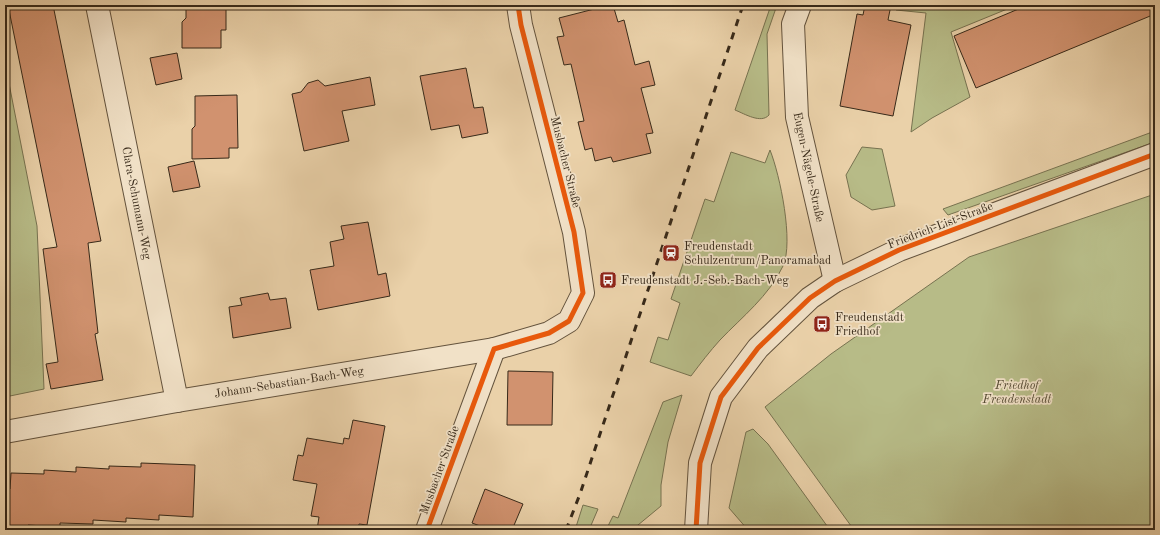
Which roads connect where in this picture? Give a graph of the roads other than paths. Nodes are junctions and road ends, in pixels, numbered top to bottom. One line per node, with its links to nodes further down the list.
1 (97, 5): 8 (street, Clara-Schumann-Weg)
2 (518, 5): 6 (street, Musbacher Straße)
3 (800, 5): 5 (street, Eugen-Nägele-Straße)
4 (1155, 154): 5 (street, Friedrich-List-Straße)
5 (835, 281): 11 (street, Friedrich-List-Straße)
6 (568, 321): 7 (street, Johann-Sebastian-Bach-Weg)
7 (494, 349): 8 (street, Johann-Sebastian-Bach-Weg); 10 (street, Musbacher Straße)
8 (177, 401): 9 (street, Johann-Sebastian-Bach-Weg)
9 (5, 432)
10 (427, 530)
11 (696, 530)

